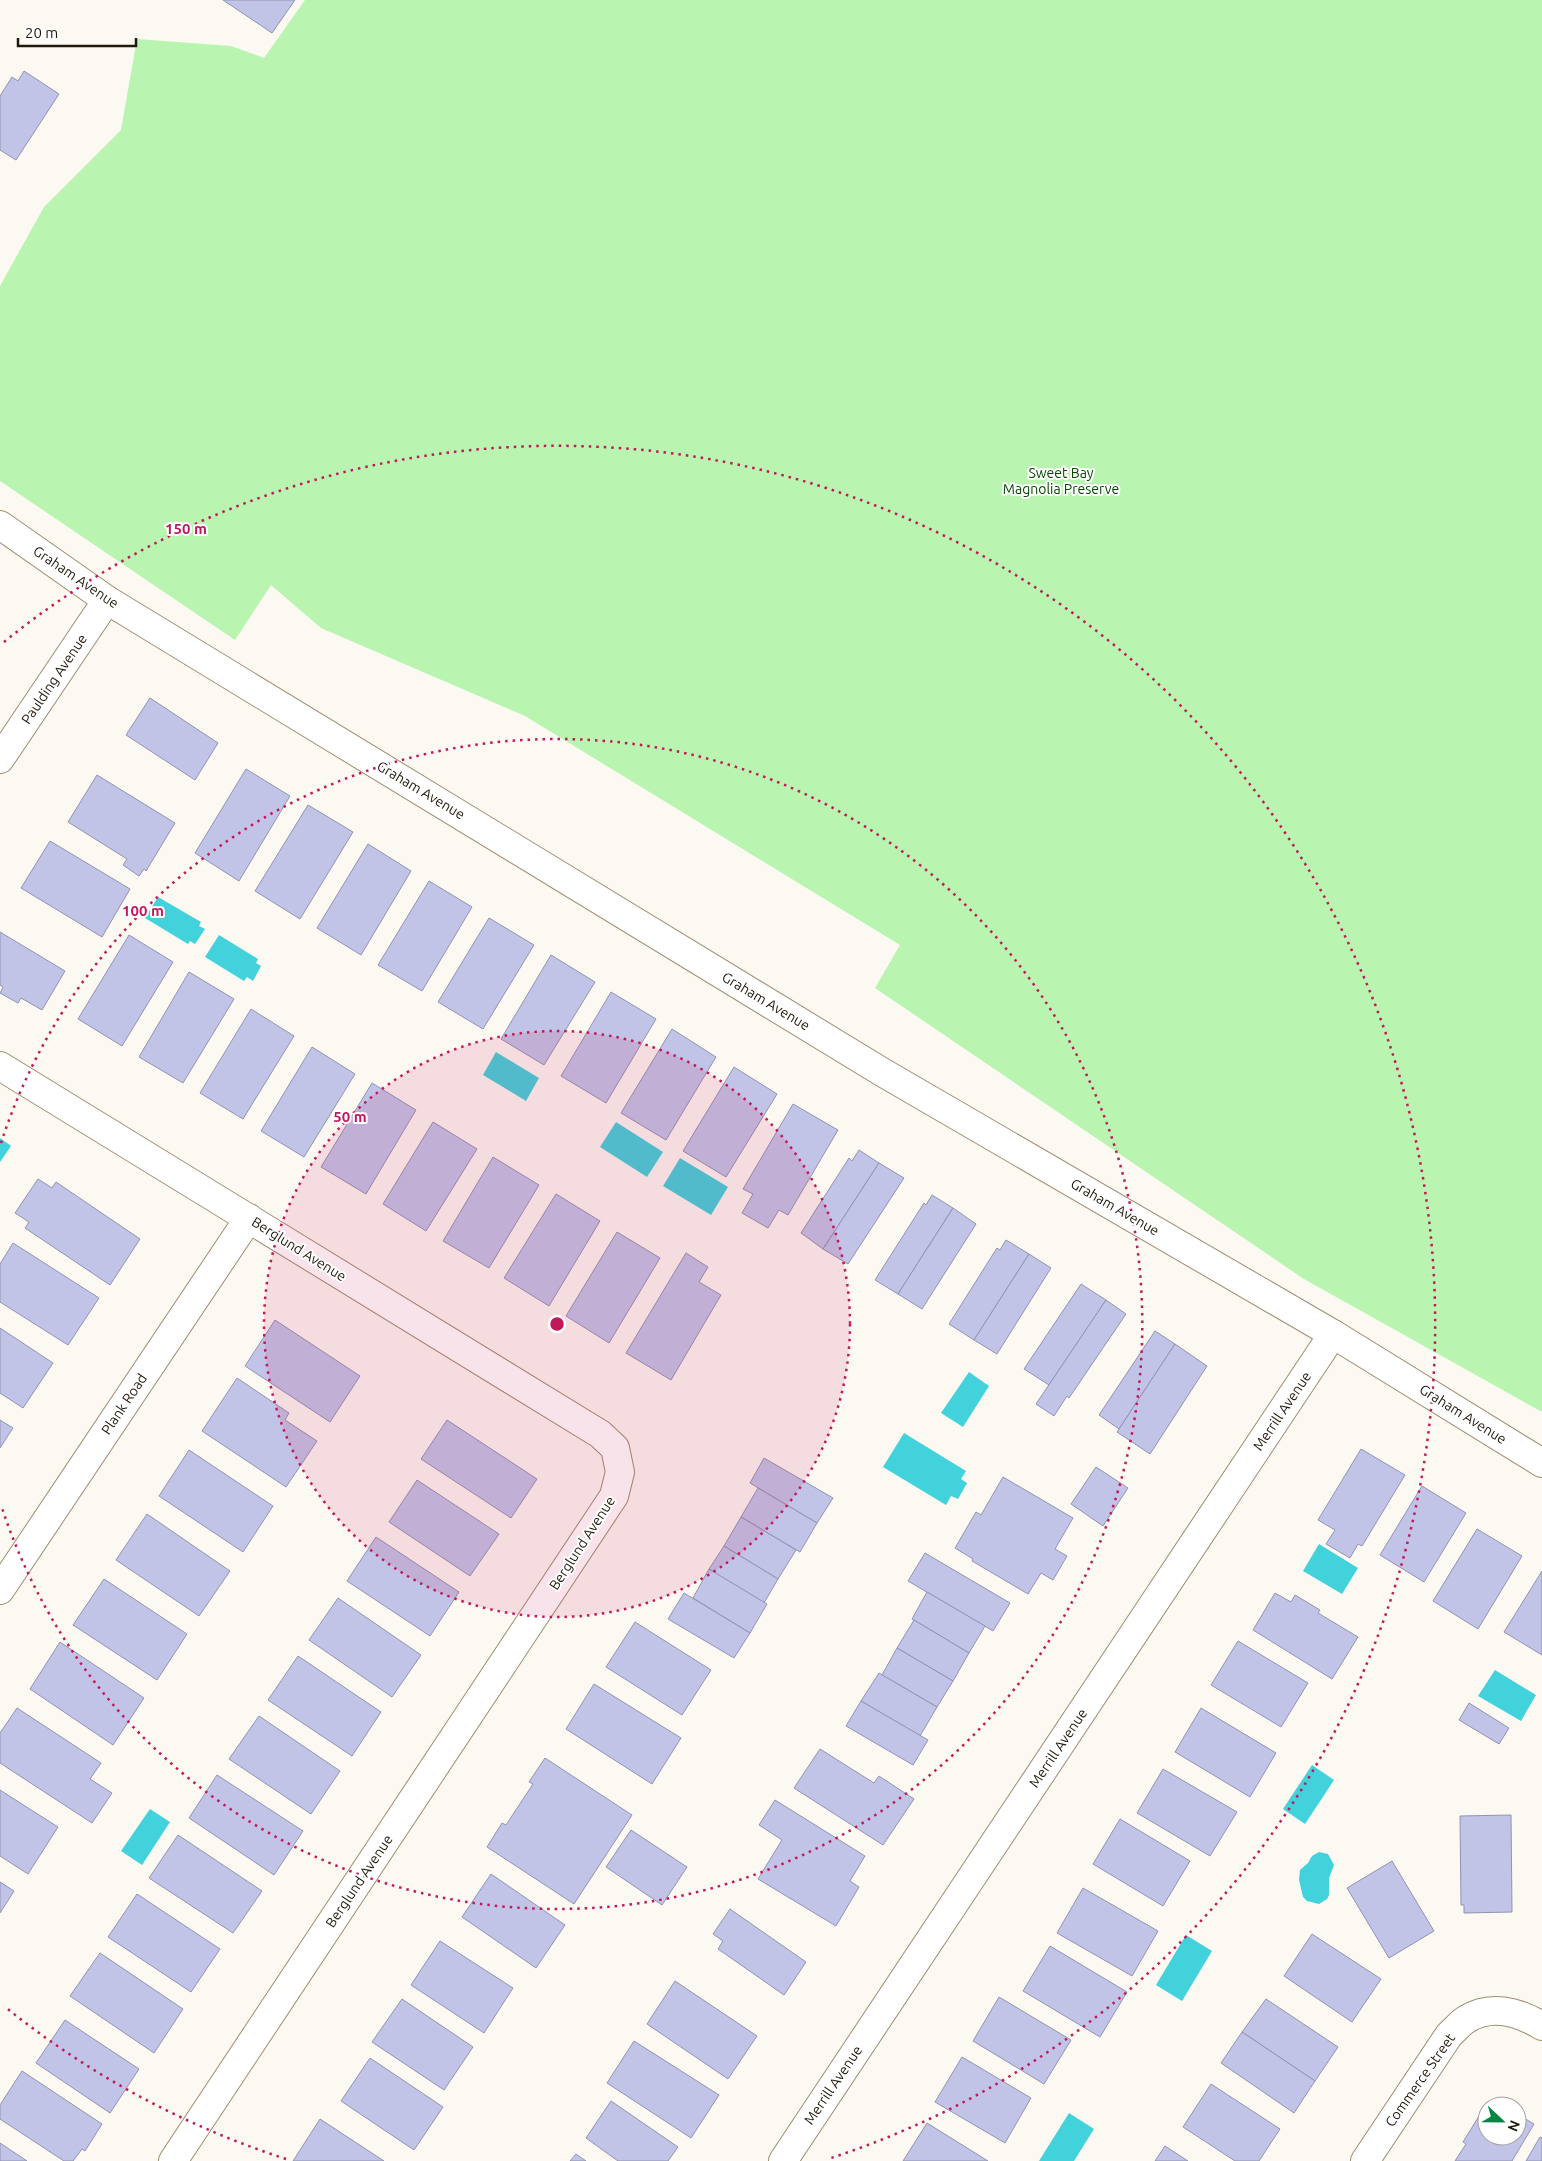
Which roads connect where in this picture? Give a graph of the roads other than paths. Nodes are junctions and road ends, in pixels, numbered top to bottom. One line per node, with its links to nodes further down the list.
1 (0, 525): 2 (street, Graham Avenue)
2 (107, 600): 3 (street, Paulding Avenue); 6 (street, Graham Avenue)
3 (0, 759)
4 (0, 1066): 5 (street, Berglund Avenue)
5 (249, 1218): 8 (street, Plank Road); 10 (street, Berglund Avenue)
6 (1333, 1334): 7 (street, Graham Avenue); 11 (street, Merrill Avenue)
7 (1542, 1463)
8 (0, 1590)
9 (1542, 2026): 12 (street, Commerce Street)
10 (173, 2161)
11 (783, 2161)
12 (1365, 2161)

